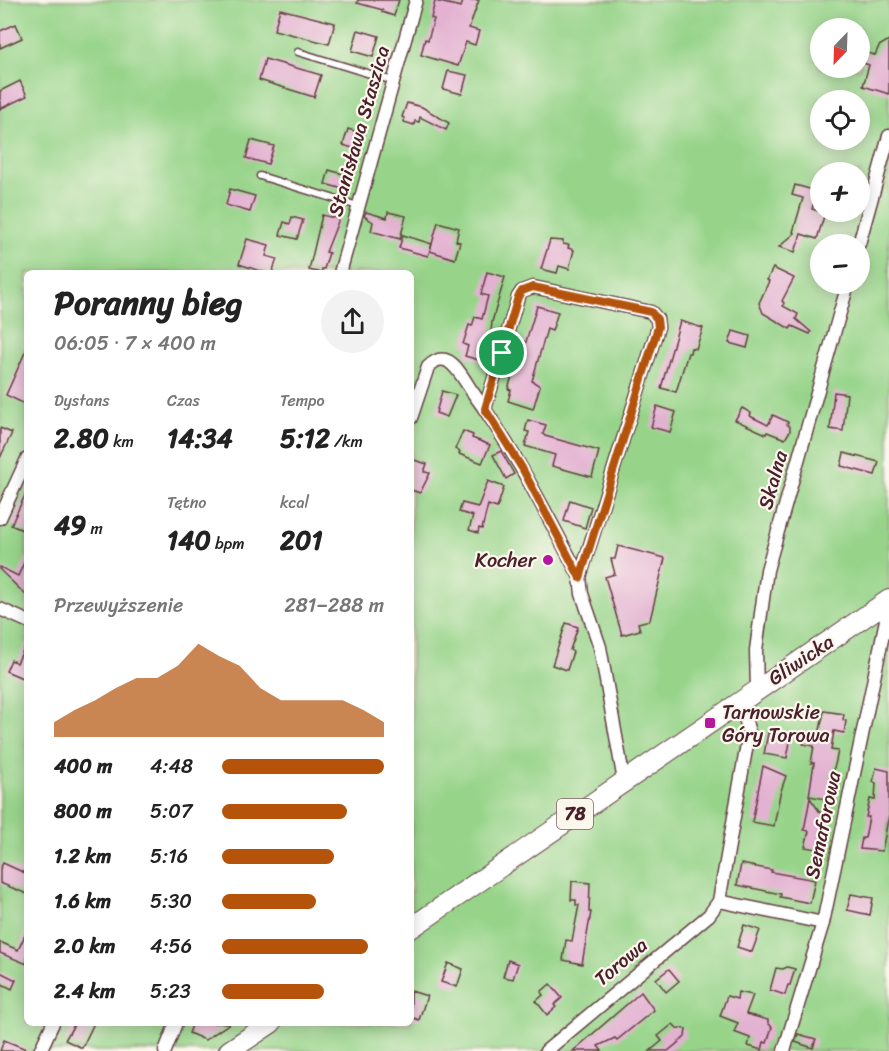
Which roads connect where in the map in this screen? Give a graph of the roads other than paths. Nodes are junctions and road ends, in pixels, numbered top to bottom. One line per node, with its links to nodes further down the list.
1 (416, 0): 3 (street, Stanisława Staszica)
2 (298, 52): 3 (lane)
3 (393, 81): 6 (street, Stanisława Staszica)
4 (889, 136): 7 (street)
5 (260, 176): 6 (lane)
6 (358, 206): 8 (street, Stanisława Staszica)
7 (862, 234)
8 (341, 270)
9 (845, 294): 18 (street, Skalna)
10 (414, 409): 11 (street)
11 (485, 409): 14 (street); 14 (street)
12 (24, 466): 13 (street)
13 (0, 518)
14 (580, 578): 20 (street)
15 (886, 602): 18 (main road, Gliwicka / 78); 22 (street, Semaforowa)
16 (0, 609): 17 (street)
17 (24, 620)
18 (757, 690): 19 (main road, Gliwicka / 78)
19 (741, 702): 20 (main road, Gliwicka / 78); 21 (street)
20 (624, 781): 23 (main road, Gliwicka / 78)
21 (719, 901): 22 (street); 27 (street, Torowa)
22 (823, 923): 31 (street, Semaforowa)
23 (414, 926)
24 (52, 1026): 28 (street)
25 (175, 1026): 29 (street)
26 (266, 1026): 30 (main road)
27 (552, 1049)
28 (40, 1051)
29 (165, 1051)
30 (229, 1051)
31 (784, 1051)

